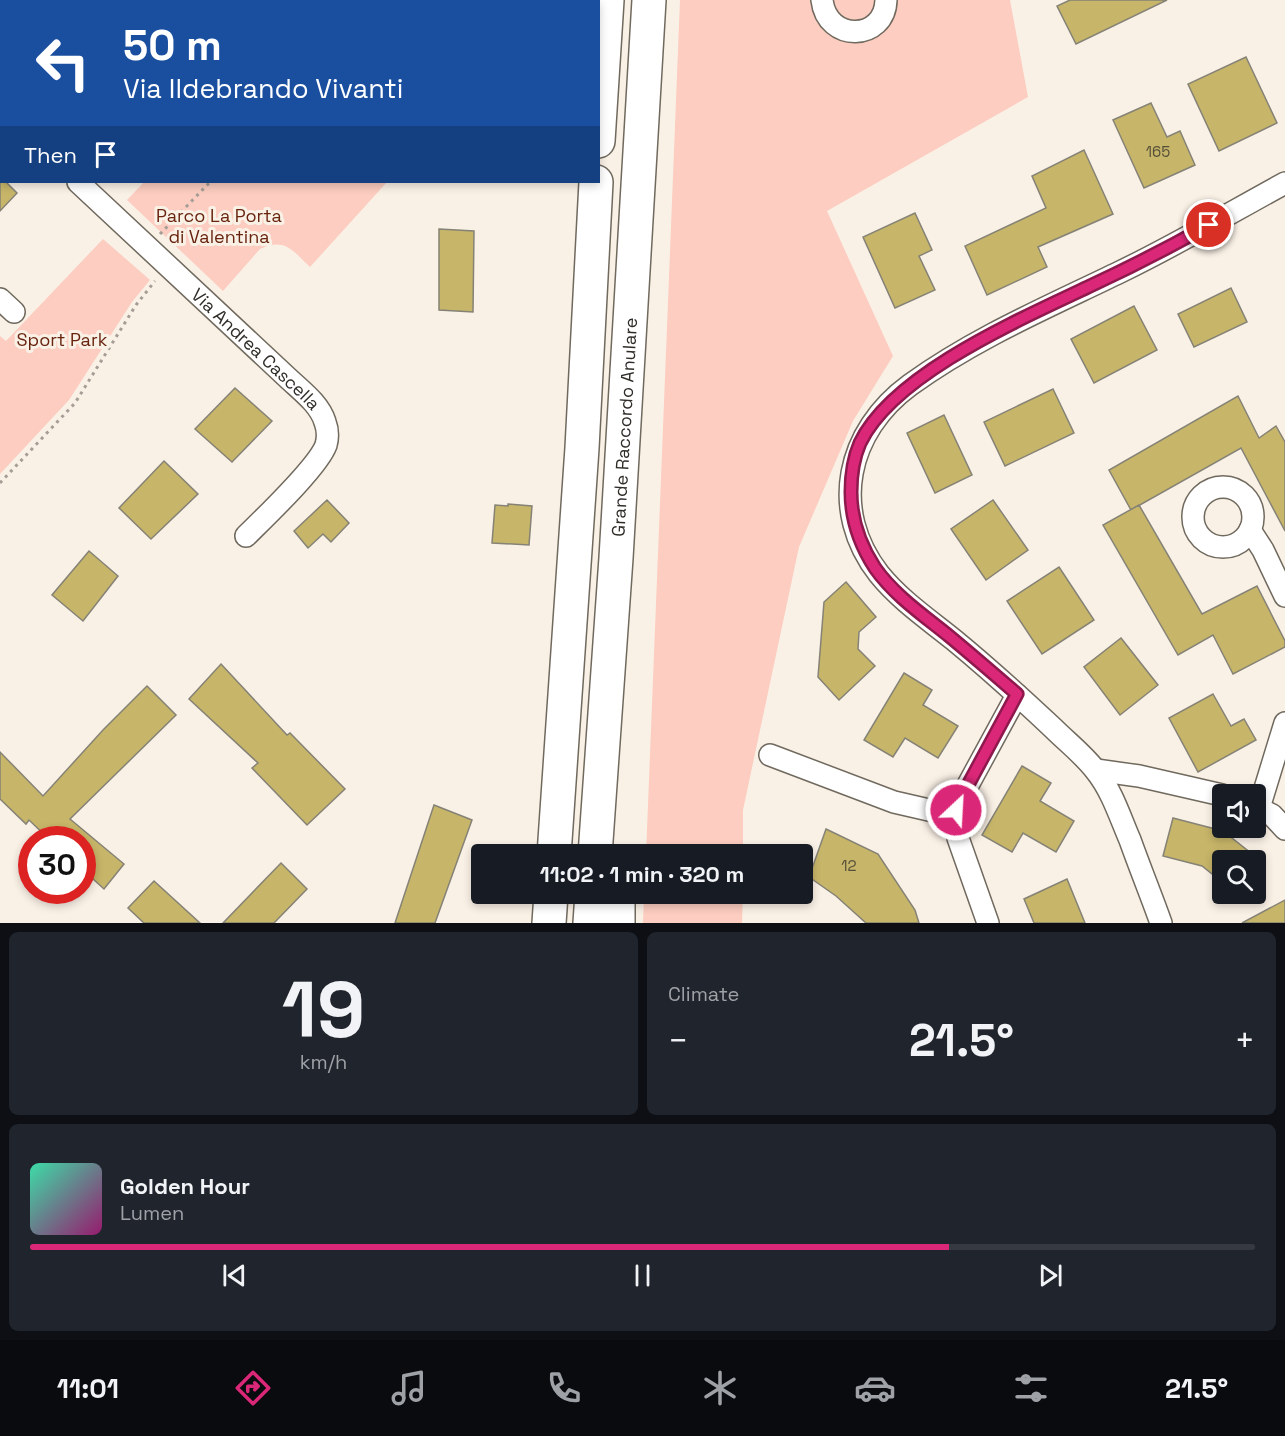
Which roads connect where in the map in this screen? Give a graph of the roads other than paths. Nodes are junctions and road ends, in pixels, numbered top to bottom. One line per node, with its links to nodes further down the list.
1 (607, 0): 5 (highway)
2 (649, 0): 11 (highway, Grande Raccordo Anulare)
3 (822, 0): 4 (street)
4 (886, 0)
5 (600, 110)
6 (79, 183): 10 (street, Via Andrea Cascella)
7 (596, 183): 22 (highway)
8 (1285, 183): 13 (street)
9 (1250, 530): 12 (street)
10 (246, 536)
11 (616, 558): 23 (highway, Grande Raccordo Anulare); 24 (highway)
12 (1285, 596)
13 (1017, 694): 16 (street); 20 (street)
14 (1285, 723): 17 (street)
15 (770, 755): 20 (street)
16 (1096, 770): 18 (street); 32 (street)
17 (1265, 784)
18 (1212, 793)
19 (1266, 812): 21 (street)
20 (956, 816): 31 (street)
21 (1285, 830)
22 (555, 844)
23 (596, 844)
24 (618, 844)
25 (550, 904): 28 (highway)
26 (591, 904): 29 (highway)
27 (618, 904): 30 (highway)
28 (549, 923)
29 (590, 923)
30 (618, 923)
31 (988, 923)
32 (1161, 923)

